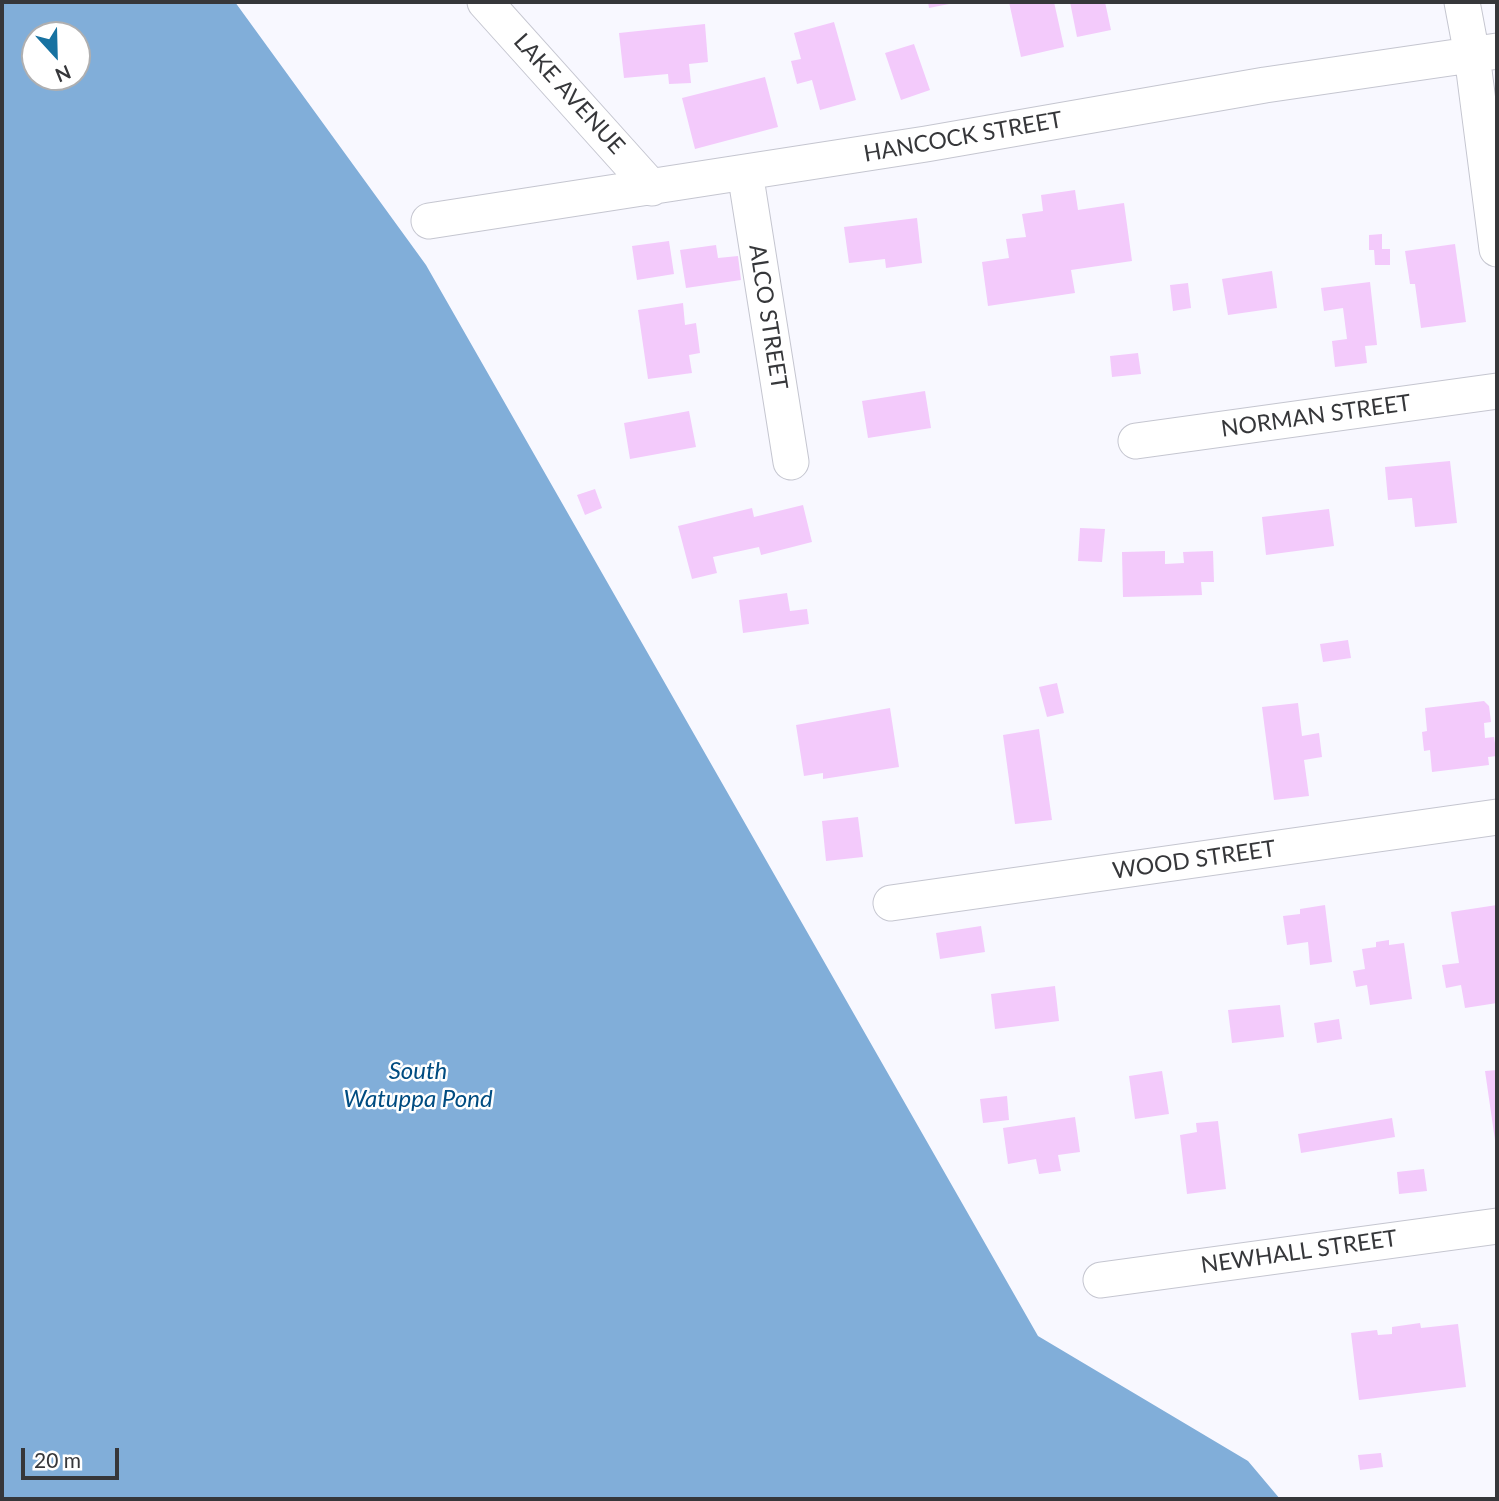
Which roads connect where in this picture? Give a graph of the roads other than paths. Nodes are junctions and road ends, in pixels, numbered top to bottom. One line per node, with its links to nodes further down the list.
1 (485, 2): 5 (street, LAKE AVENUE)
2 (1462, 2): 3 (street)
3 (1485, 53): 4 (street, HANCOCK STREET); 7 (street)
4 (745, 172): 5 (street, HANCOCK STREET); 10 (street, ALCO STREET)
5 (652, 188): 6 (street, HANCOCK STREET)
6 (429, 221)
7 (1497, 249)
8 (1497, 391): 9 (street, NORMAN STREET)
9 (1136, 441)
10 (790, 461)
11 (1497, 817): 12 (street, WOOD STREET)
12 (891, 903)
13 (1497, 1226): 14 (street, NEWHALL STREET)
14 (1101, 1280)

